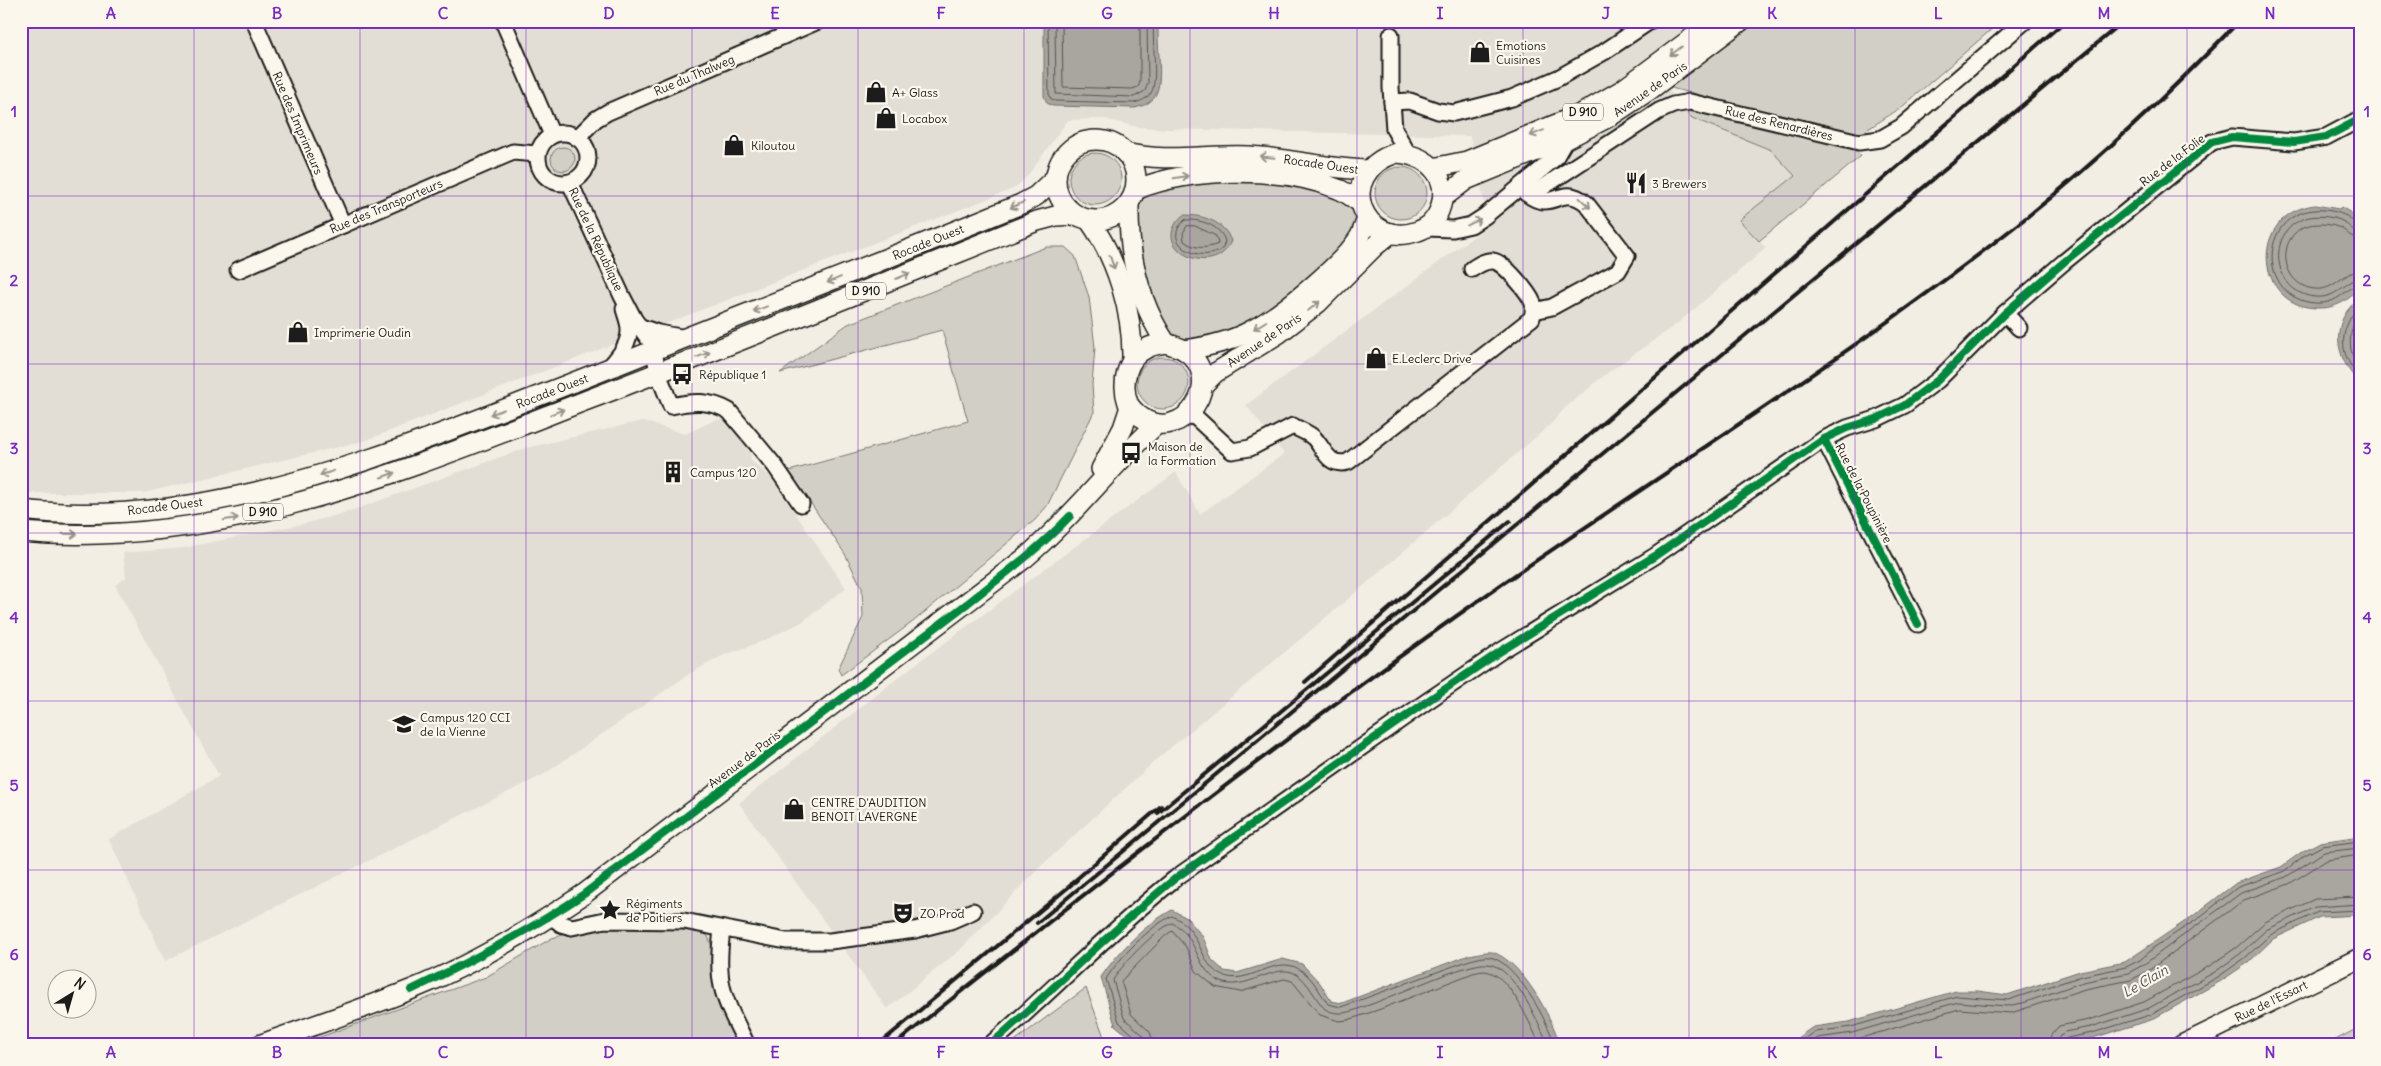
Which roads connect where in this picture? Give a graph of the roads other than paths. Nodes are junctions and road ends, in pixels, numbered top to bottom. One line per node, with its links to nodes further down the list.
1 (254, 21): 28 (street, Rue des Imprimeurs)
2 (503, 21): 12 (street)
3 (818, 21): 13 (street, Rue du Thalweg)
4 (1650, 21): 9 (street)
5 (1715, 21): 19 (main road, Avenue de Paris / D 910, one-way to 19)
6 (1741, 21): 14 (main road, Avenue de Paris / D 910)
7 (2025, 21): 23 (street, Rue des Renardières)
8 (1391, 34): 9 (street)
9 (1392, 102): 11 (street)
10 (2360, 119): 33 (street, Rue de la Folie)
11 (1394, 129): 17 (street); 18 (street)
12 (552, 136): 13 (street); 15 (street)
13 (577, 138): 22 (street)
14 (1566, 139): 23 (street, Rue des Renardières); 25 (main road, Avenue de Paris / D 910)
15 (537, 154): 22 (street); 28 (street, Rue des Transporteurs)
16 (1126, 154): 20 (main road, Rocade Ouest, one-way to 16); 21 (main road); 24 (main road)
17 (1408, 154): 18 (main road); 19 (main road)
18 (1382, 157): 20 (main road)
19 (1433, 168): 25 (main road)
20 (1367, 170): 26 (main road)
21 (1056, 177): 27 (main road); 38 (main road, Rocade Ouest / D 910, one-way to 38)
22 (570, 182): 36 (street, Rue de la République)
23 (1523, 190): 29 (street, Rue des Renardières, one-way to 23); 34 (street, one-way to 34)
24 (1132, 197): 26 (main road, Rocade Ouest, one-way to 26); 27 (main road); 39 (main road)
25 (1444, 197): 29 (main road)
26 (1364, 210): 30 (main road); 40 (main road, Avenue de Paris, one-way to 40)
27 (1082, 217): 42 (main road, one-way to 42); 44 (main road, Rocade Ouest / D 910, one-way to 27)
28 (343, 225): 32 (street, Rue des Transporteurs)
29 (1426, 228): 30 (main road)
30 (1391, 233): 45 (main road, Avenue de Paris, one-way to 30)
31 (1472, 269): 34 (street)
32 (238, 270)
33 (2028, 293): 35 (street, Rue de la Poupinière)
34 (1534, 311): 47 (street)
35 (2005, 313): 37 (street); 49 (street, Rue de la Poupinière)
36 (635, 327): 38 (street); 41 (street, Rue de la République); 43 (street)
37 (2019, 328)
38 (686, 338): 41 (main road, Rocade Ouest / D 910)
39 (1166, 343): 40 (main road); 42 (main road)
40 (1184, 350): 45 (main road)
41 (649, 353): 43 (main road, Rocade Ouest / D 910); 44 (street, Rue de la République)
42 (1132, 360): 46 (main road)
43 (608, 369): 51 (main road, Rocade Ouest / D 910, one-way to 51)
44 (658, 374): 50 (street, Rue de la République); 53 (main road, D 910, one-way to 44)
45 (1203, 385): 47 (main road)
46 (1130, 407): 48 (main road); 52 (main road, Avenue de Paris)
47 (1191, 413): 48 (main road)
48 (1157, 424): 52 (main road, Avenue de Paris)
49 (1824, 439): 54 (street, Rue de la Poupinière); 61 (street)
50 (801, 504)
51 (21, 510)
52 (1070, 516): 56 (main road, Avenue de Paris)
53 (21, 532)
54 (1918, 624)
55 (972, 911): 57 (street)
56 (551, 916): 57 (street); 59 (main road, Avenue de Paris)
57 (722, 930): 60 (street)
58 (2360, 958): 62 (main road, Rue de l'Essart)
59 (259, 1045)
60 (747, 1045)
61 (990, 1045)
62 (2182, 1045)

